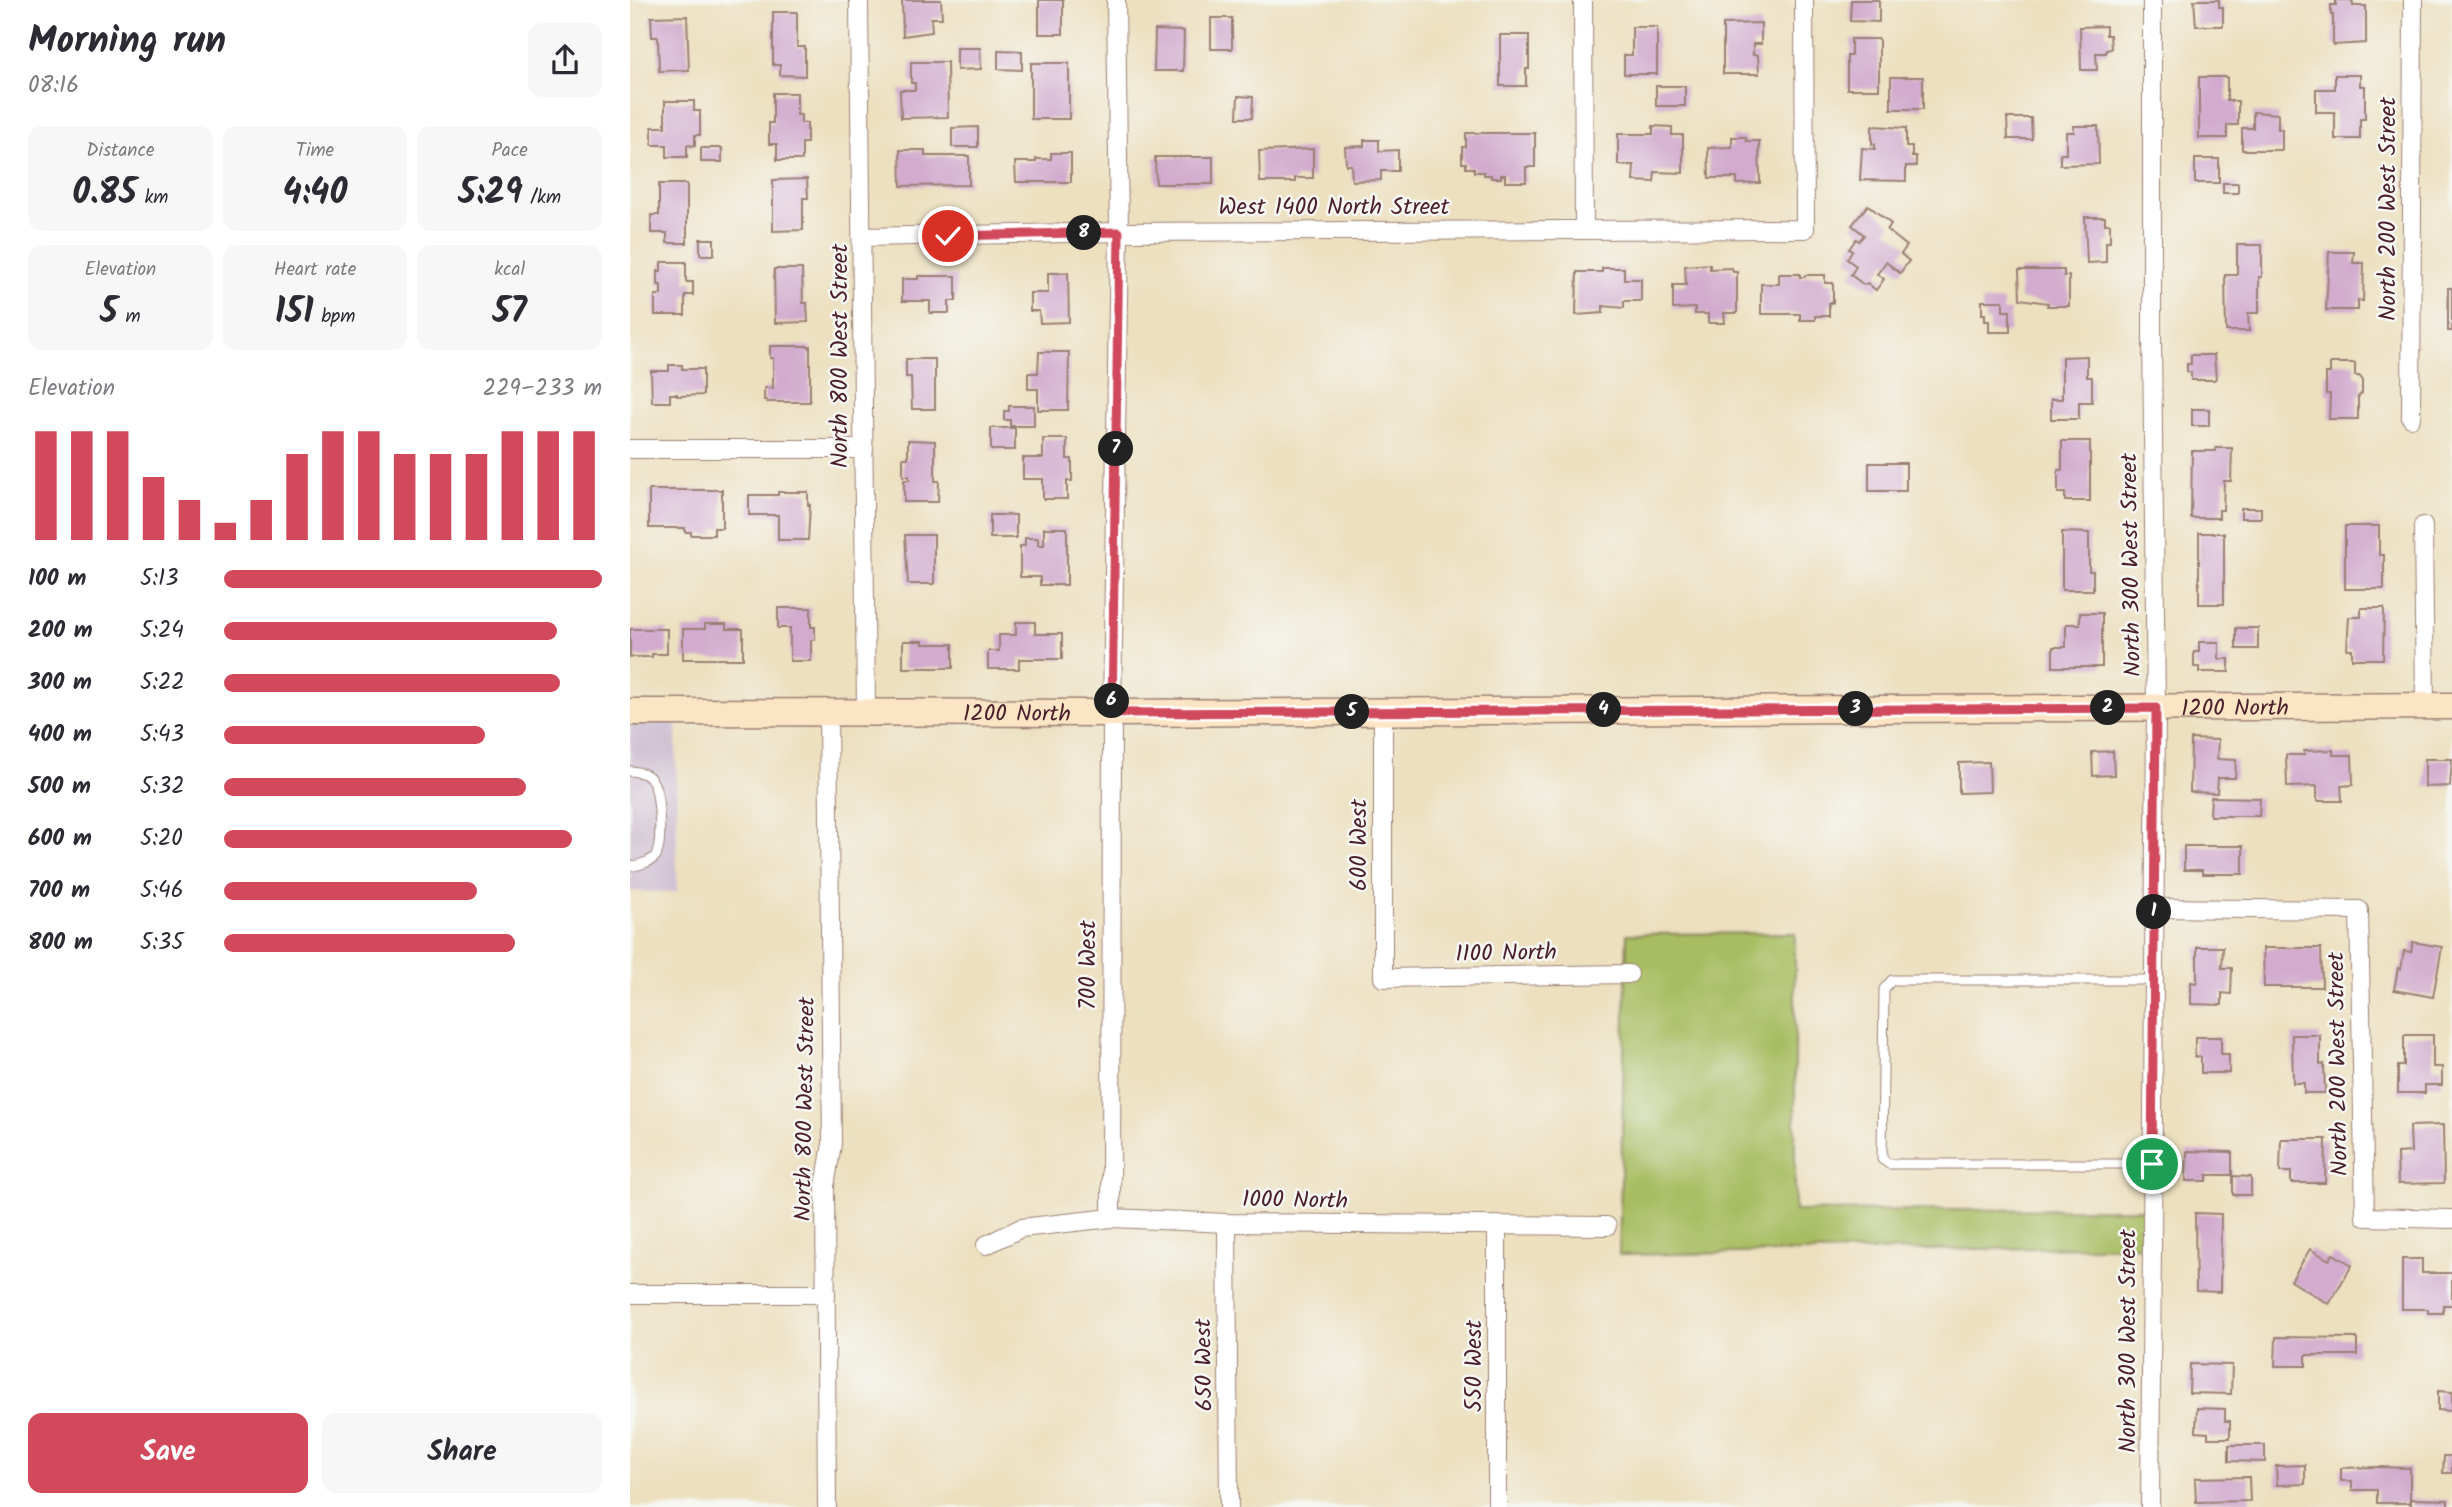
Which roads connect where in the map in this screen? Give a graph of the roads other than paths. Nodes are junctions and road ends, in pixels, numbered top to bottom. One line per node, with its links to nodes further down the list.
1 (859, 0): 9 (street, North 800 West Street)
2 (1116, 0): 8 (street, 700 West)
3 (1583, 0): 7 (street)
4 (1804, 0): 7 (street, West 1400 North Street)
5 (2152, 0): 16 (street, North 300 West Street)
6 (2413, 0): 10 (street, North 200 West Street)
7 (1584, 230): 8 (street, West 1400 North Street)
8 (1119, 232): 9 (street, West 1400 North Street); 21 (street, 700 West)
9 (862, 237): 12 (street, North 800 West Street)
10 (2411, 418)
11 (630, 449): 12 (street)
12 (864, 449): 19 (street, North 800 West Street)
13 (2423, 526): 14 (street)
14 (2425, 706): 15 (street, 1200 North); 16 (street, 1200 North)
15 (2452, 706)
16 (2156, 708): 20 (street, 1200 North); 24 (street, North 300 West Street)
17 (630, 712): 18 (street, 1200 North)
18 (828, 712): 19 (street, 1200 North); 36 (street, North 800 West Street)
19 (866, 712): 21 (street, 1200 North)
20 (1383, 712): 21 (street, 1200 North); 26 (street, 600 West)
21 (1112, 713): 29 (street, 700 West)
22 (630, 771): 23 (lane)
23 (630, 866)
24 (2154, 908): 27 (street, North 300 West Street); 30 (street, North 200 West Street)
25 (1629, 974): 26 (street, 1100 North)
26 (1383, 978)
27 (2154, 980): 28 (street, North 300 West Street); 28 (lane)
28 (2152, 1164): 40 (street, North 300 West Street)
29 (1111, 1218): 31 (street, 1000 North); 34 (street, 1000 North)
30 (2452, 1219)
31 (1227, 1223): 32 (street, 1000 North); 38 (street, 650 West)
32 (1497, 1226): 33 (street, 1000 North); 39 (street, 550 West)
33 (1607, 1226)
34 (986, 1245)
35 (630, 1294): 36 (street)
36 (826, 1294): 37 (street, North 800 West Street)
37 (827, 1507)
38 (1229, 1507)
39 (1497, 1507)
40 (2150, 1507)

